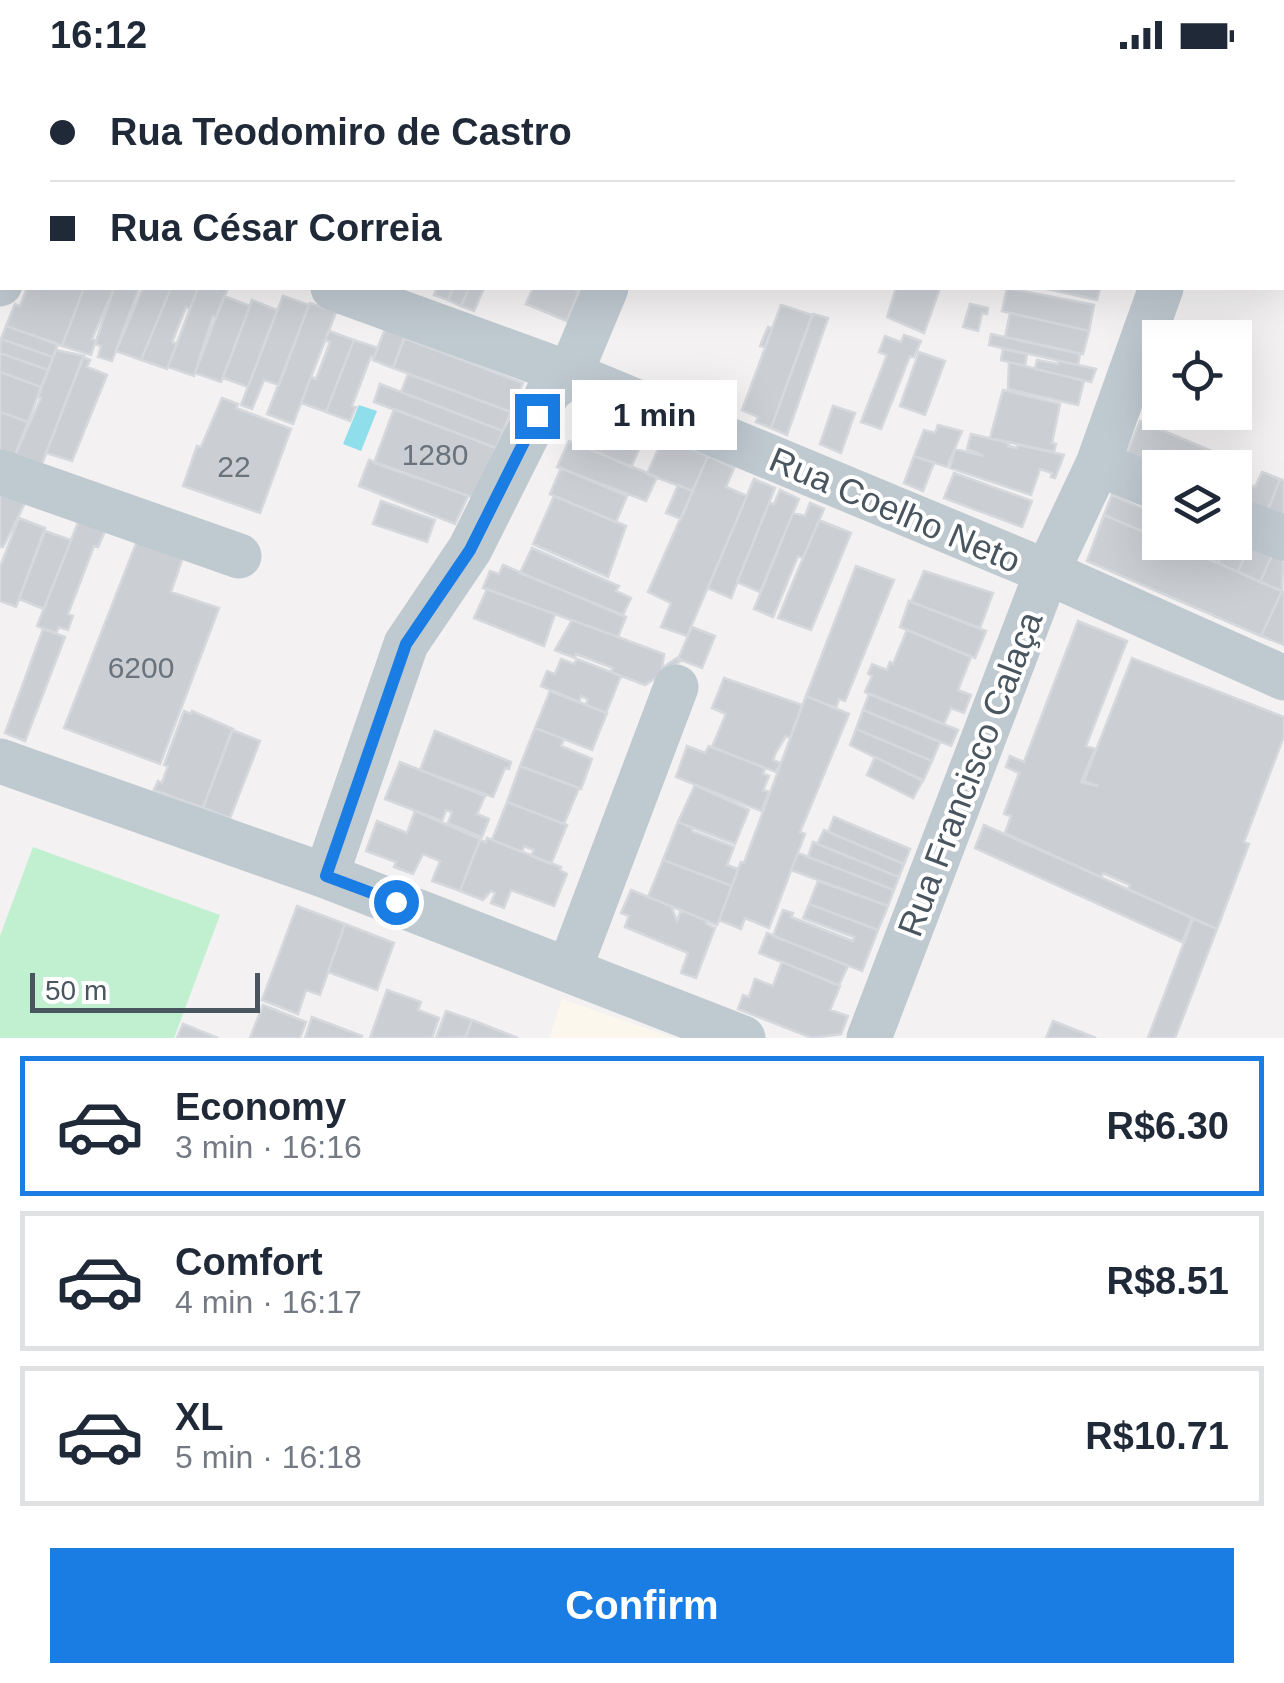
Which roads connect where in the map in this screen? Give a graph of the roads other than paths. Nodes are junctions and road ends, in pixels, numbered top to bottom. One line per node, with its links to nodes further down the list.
1 (339, 290): 4 (street, Rua Coelho Neto)
2 (605, 290): 4 (street)
3 (1160, 290): 5 (street, Rua Francisco Calaça)
4 (570, 374): 11 (street, Rua Coelho Neto); 15 (street)
5 (1098, 464): 7 (street); 11 (street, Rua Francisco Calaça)
6 (0, 472): 10 (street)
7 (1142, 482)
8 (1252, 525): 9 (street)
9 (1284, 538)
10 (238, 556)
11 (1047, 572): 12 (street, Rua Coelho Neto); 18 (street, Rua Francisco Calaça)
12 (1284, 678)
13 (676, 687): 16 (street)
14 (0, 761): 15 (street)
15 (326, 876): 16 (street)
16 (569, 970): 17 (street)
17 (744, 1038)
18 (869, 1038)

